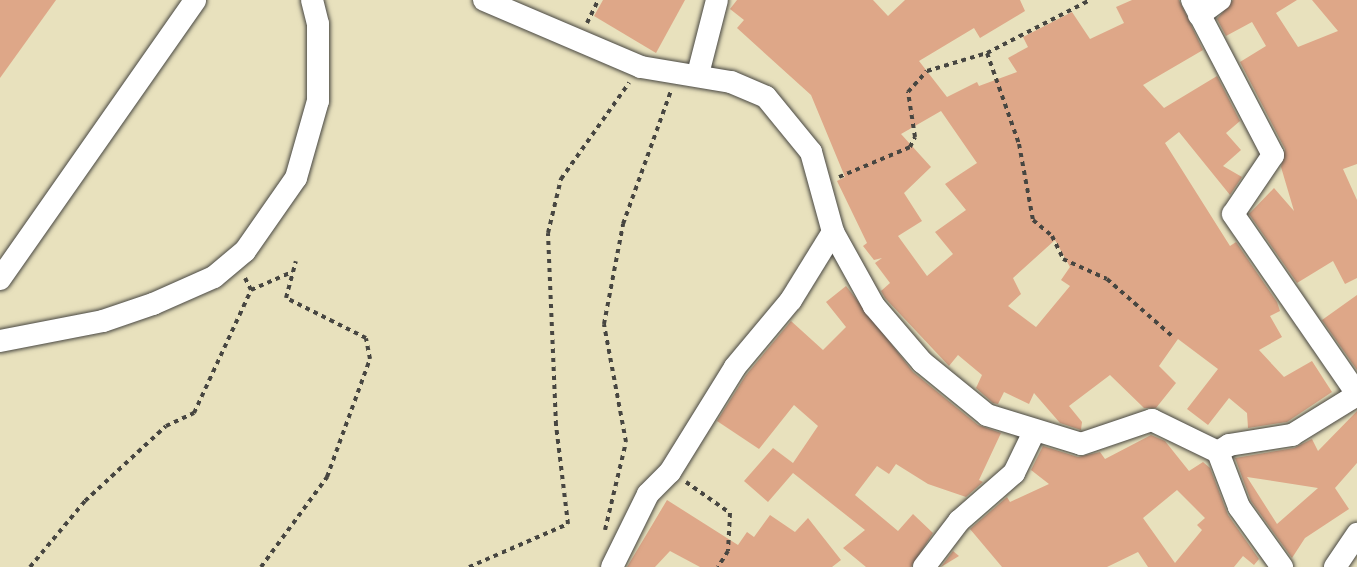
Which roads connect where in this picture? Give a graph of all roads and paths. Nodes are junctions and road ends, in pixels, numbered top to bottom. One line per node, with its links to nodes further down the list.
1 (195, 0): 15 (street)
2 (312, 0): 17 (street)
3 (484, 0): 9 (street)
4 (717, 0): 10 (street)
5 (1090, 0): 8 (path)
6 (1220, 0): 7 (street)
7 (1196, 8): 18 (street)
8 (987, 53): 11 (path); 16 (path)
9 (641, 67): 10 (street); 26 (path)
10 (688, 73): 11 (street); 23 (path)
11 (820, 189): 12 (street)
12 (833, 232): 19 (street); 21 (street)
13 (296, 261): 14 (path)
14 (292, 272): 24 (path); 25 (path)
15 (0, 279)
16 (1172, 336)
17 (0, 341)
18 (1357, 394): 20 (street)
19 (1034, 432): 20 (street); 29 (street)
20 (1218, 452): 30 (street)
21 (670, 472): 27 (street); 28 (path)
22 (1357, 534): 31 (street)
23 (604, 535)
24 (30, 567)
25 (261, 567)
26 (469, 567)
27 (612, 567)
28 (718, 567)
29 (924, 567)
30 (1282, 567)
31 (1336, 567)

